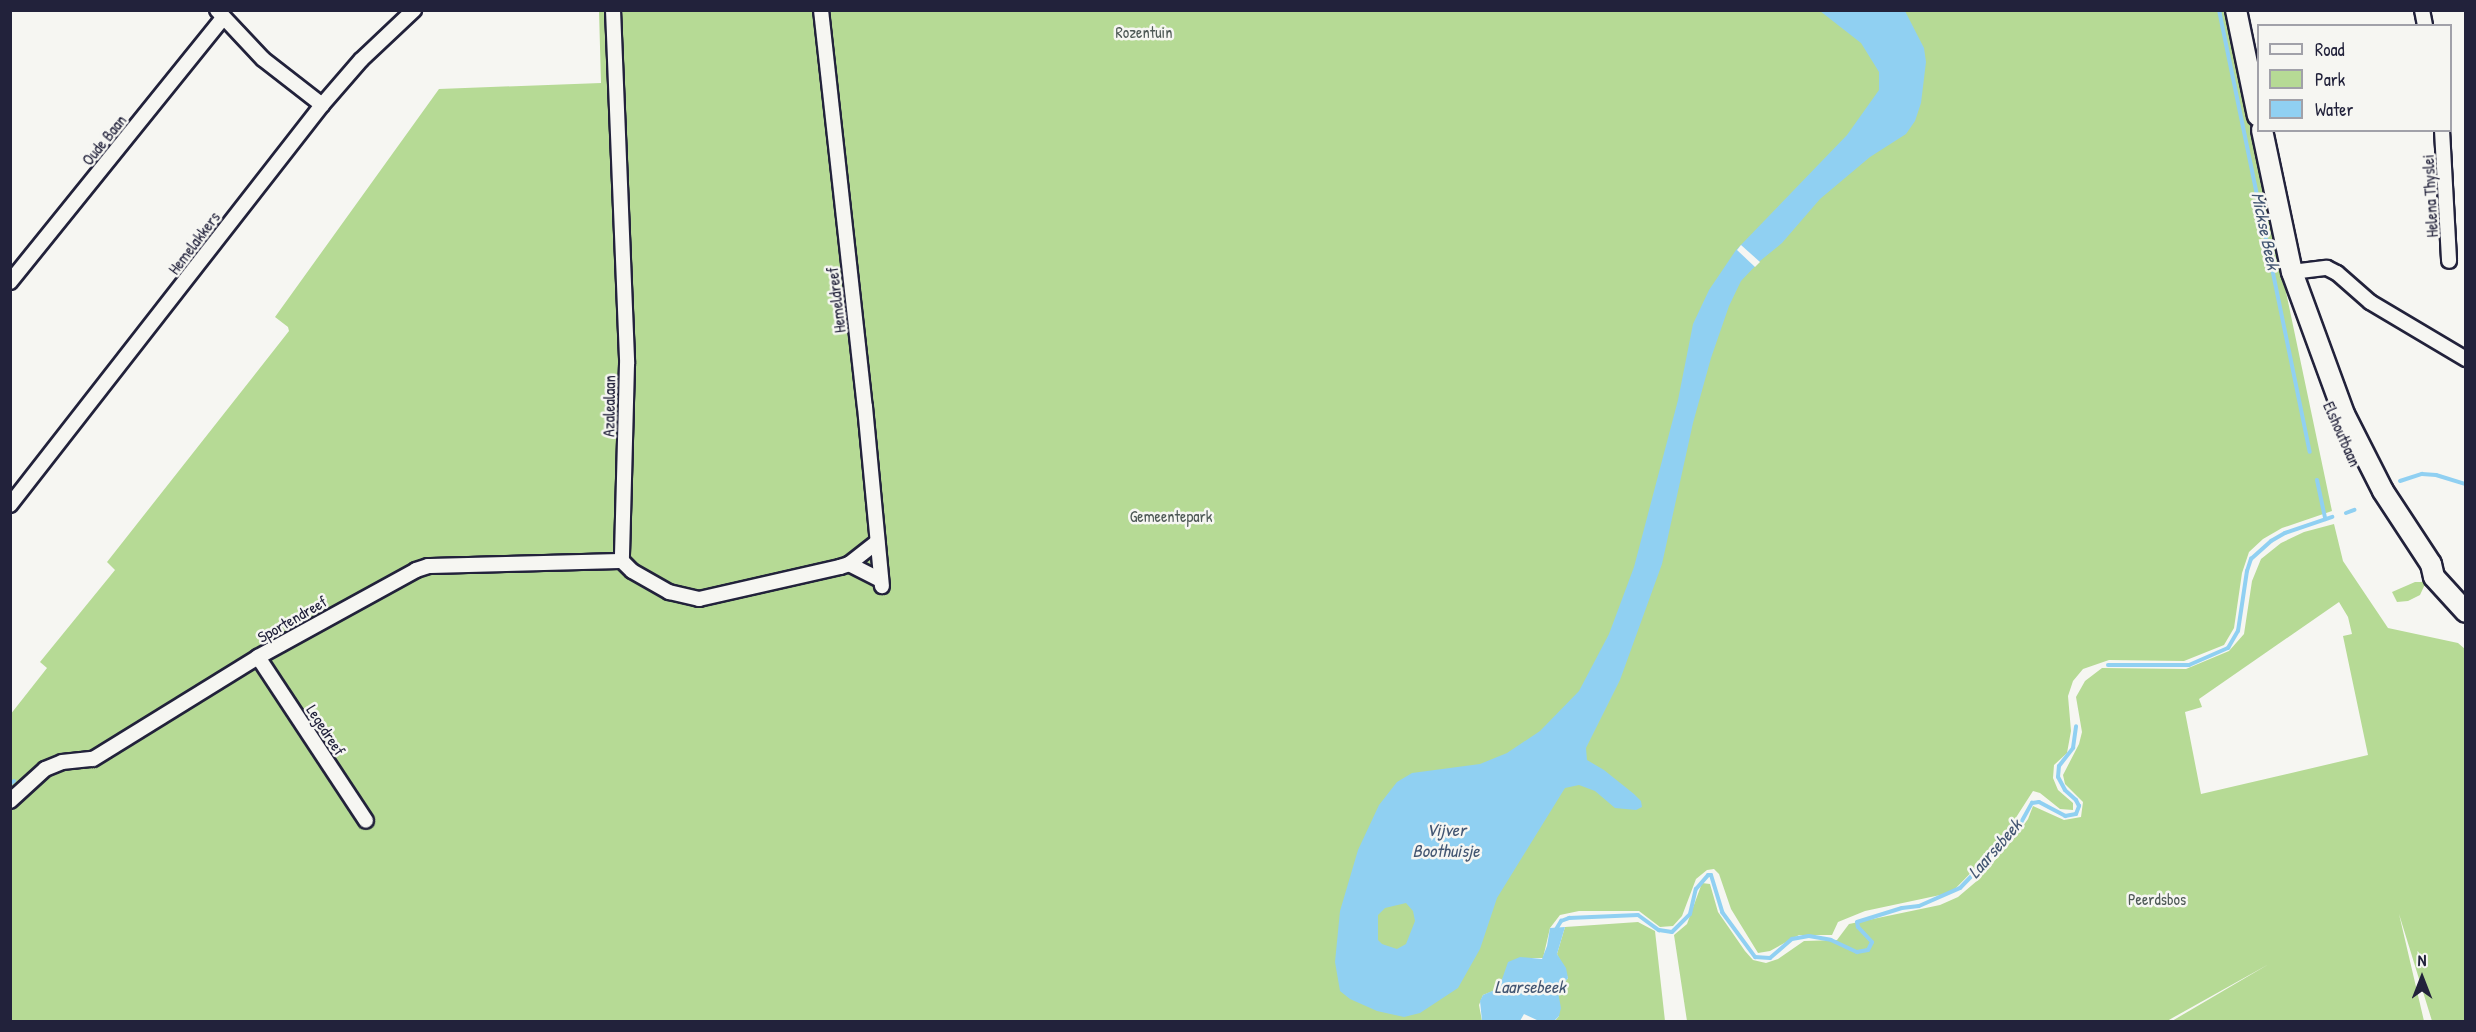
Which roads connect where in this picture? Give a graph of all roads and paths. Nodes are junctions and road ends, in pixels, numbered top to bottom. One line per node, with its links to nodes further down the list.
1 (414, 10): 6 (street, Hemelakkers)
2 (613, 10): 16 (street, Azalealaan)
3 (821, 10): 15 (street, Hemeldreef)
4 (2236, 10): 7 (main road)
5 (220, 14): 6 (street, Oude Baan); 12 (street, Oude Baan)
6 (322, 105): 14 (street, Hemelakkers)
7 (2257, 107)
8 (2262, 132): 11 (main road, Elshoutbaan)
9 (2442, 132): 10 (street, Helena Thyslei)
10 (2450, 261)
11 (2292, 272): 13 (street); 18 (main road, Elshoutbaan)
12 (10, 282)
13 (2466, 359)
14 (10, 506)
15 (877, 542): 17 (street); 17 (street, Hemeldreef)
16 (622, 561): 17 (street); 19 (street, Sportendreef)
17 (849, 564)
18 (2466, 612)
19 (258, 657): 20 (street, Sportendreef); 21 (street, Legedreef)
20 (10, 801)
21 (366, 821)

